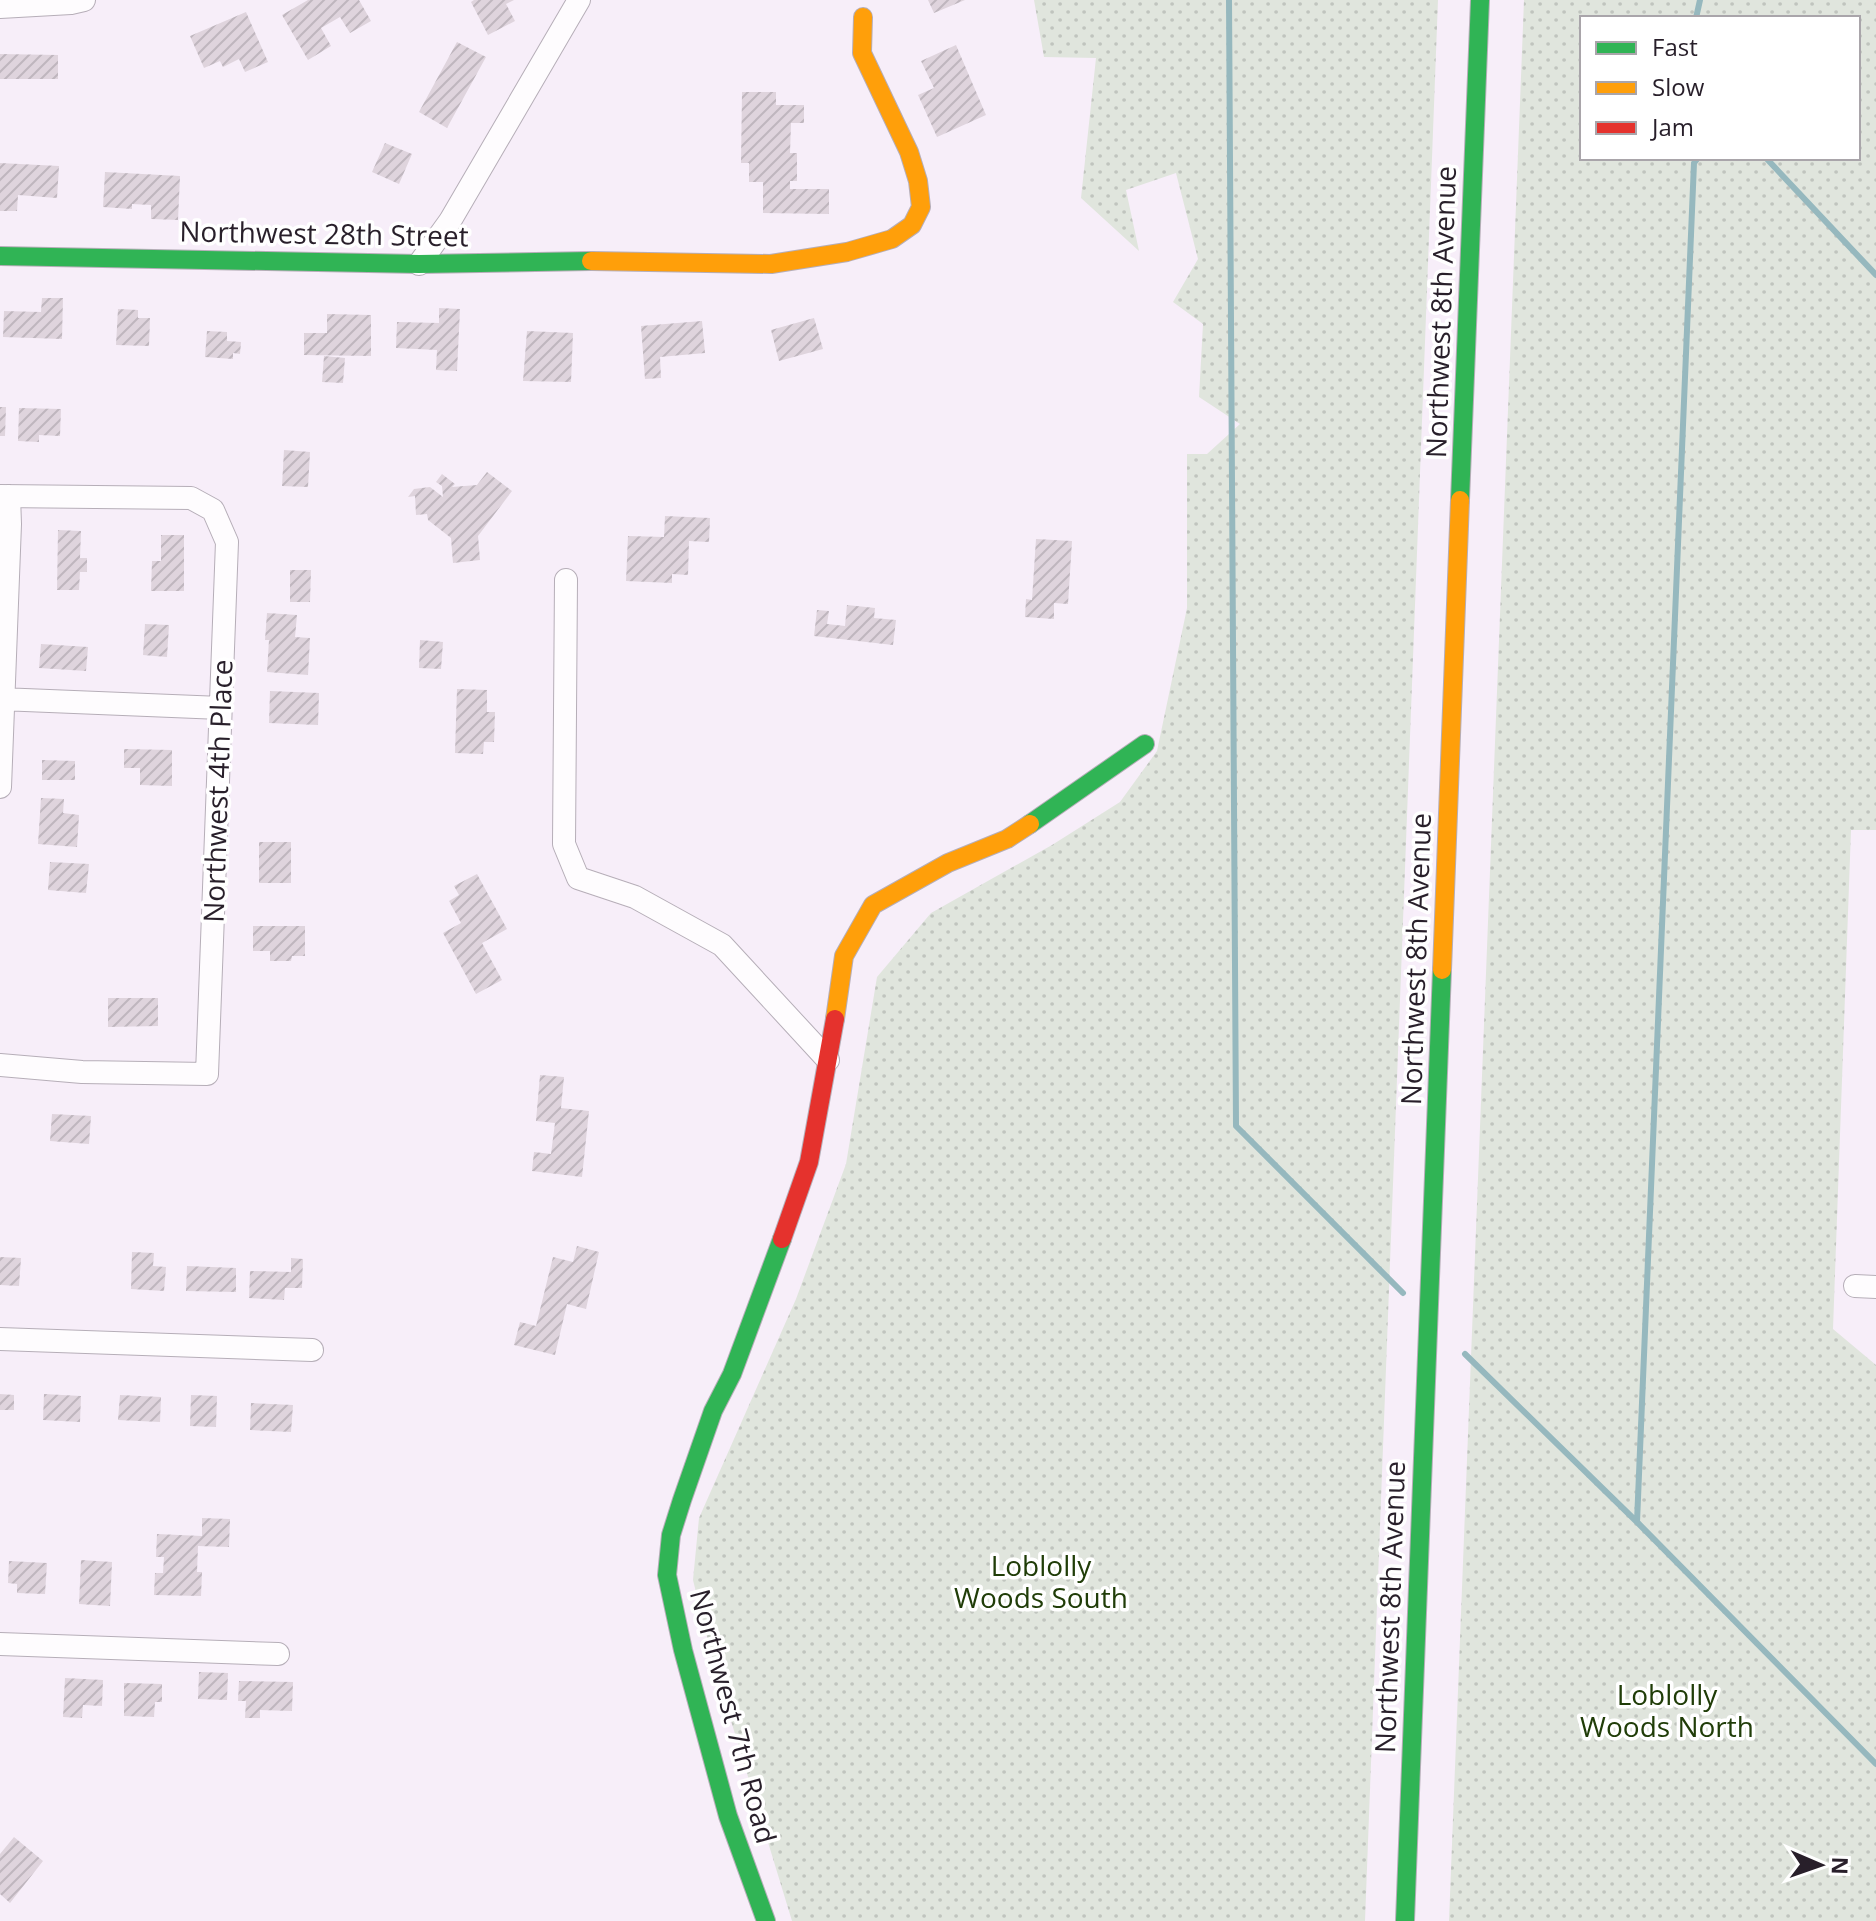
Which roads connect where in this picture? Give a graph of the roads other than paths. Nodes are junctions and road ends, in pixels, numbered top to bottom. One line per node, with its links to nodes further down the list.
1 (84, 0): 4 (street)
2 (579, 0): 7 (street)
3 (1480, 0): 21 (street, Northwest 8th Avenue)
4 (0, 7)
5 (863, 17): 7 (street, Northwest 28th Street)
6 (0, 256): 7 (street, Northwest 28th Street)
7 (419, 264)
8 (4, 496): 10 (street); 11 (street, Northwest 4th Place)
9 (566, 580): 14 (street)
10 (2, 699): 11 (street); 13 (street)
11 (221, 708): 15 (street, Northwest 4th Place)
12 (1145, 744): 14 (street, Northwest 7th Road)
13 (0, 787)
14 (828, 1060): 20 (street, Northwest 7th Road)
15 (0, 1065)
16 (0, 1339): 17 (street)
17 (312, 1350)
18 (0, 1644): 19 (street)
19 (278, 1654)
20 (766, 1921)
21 (1405, 1921)

